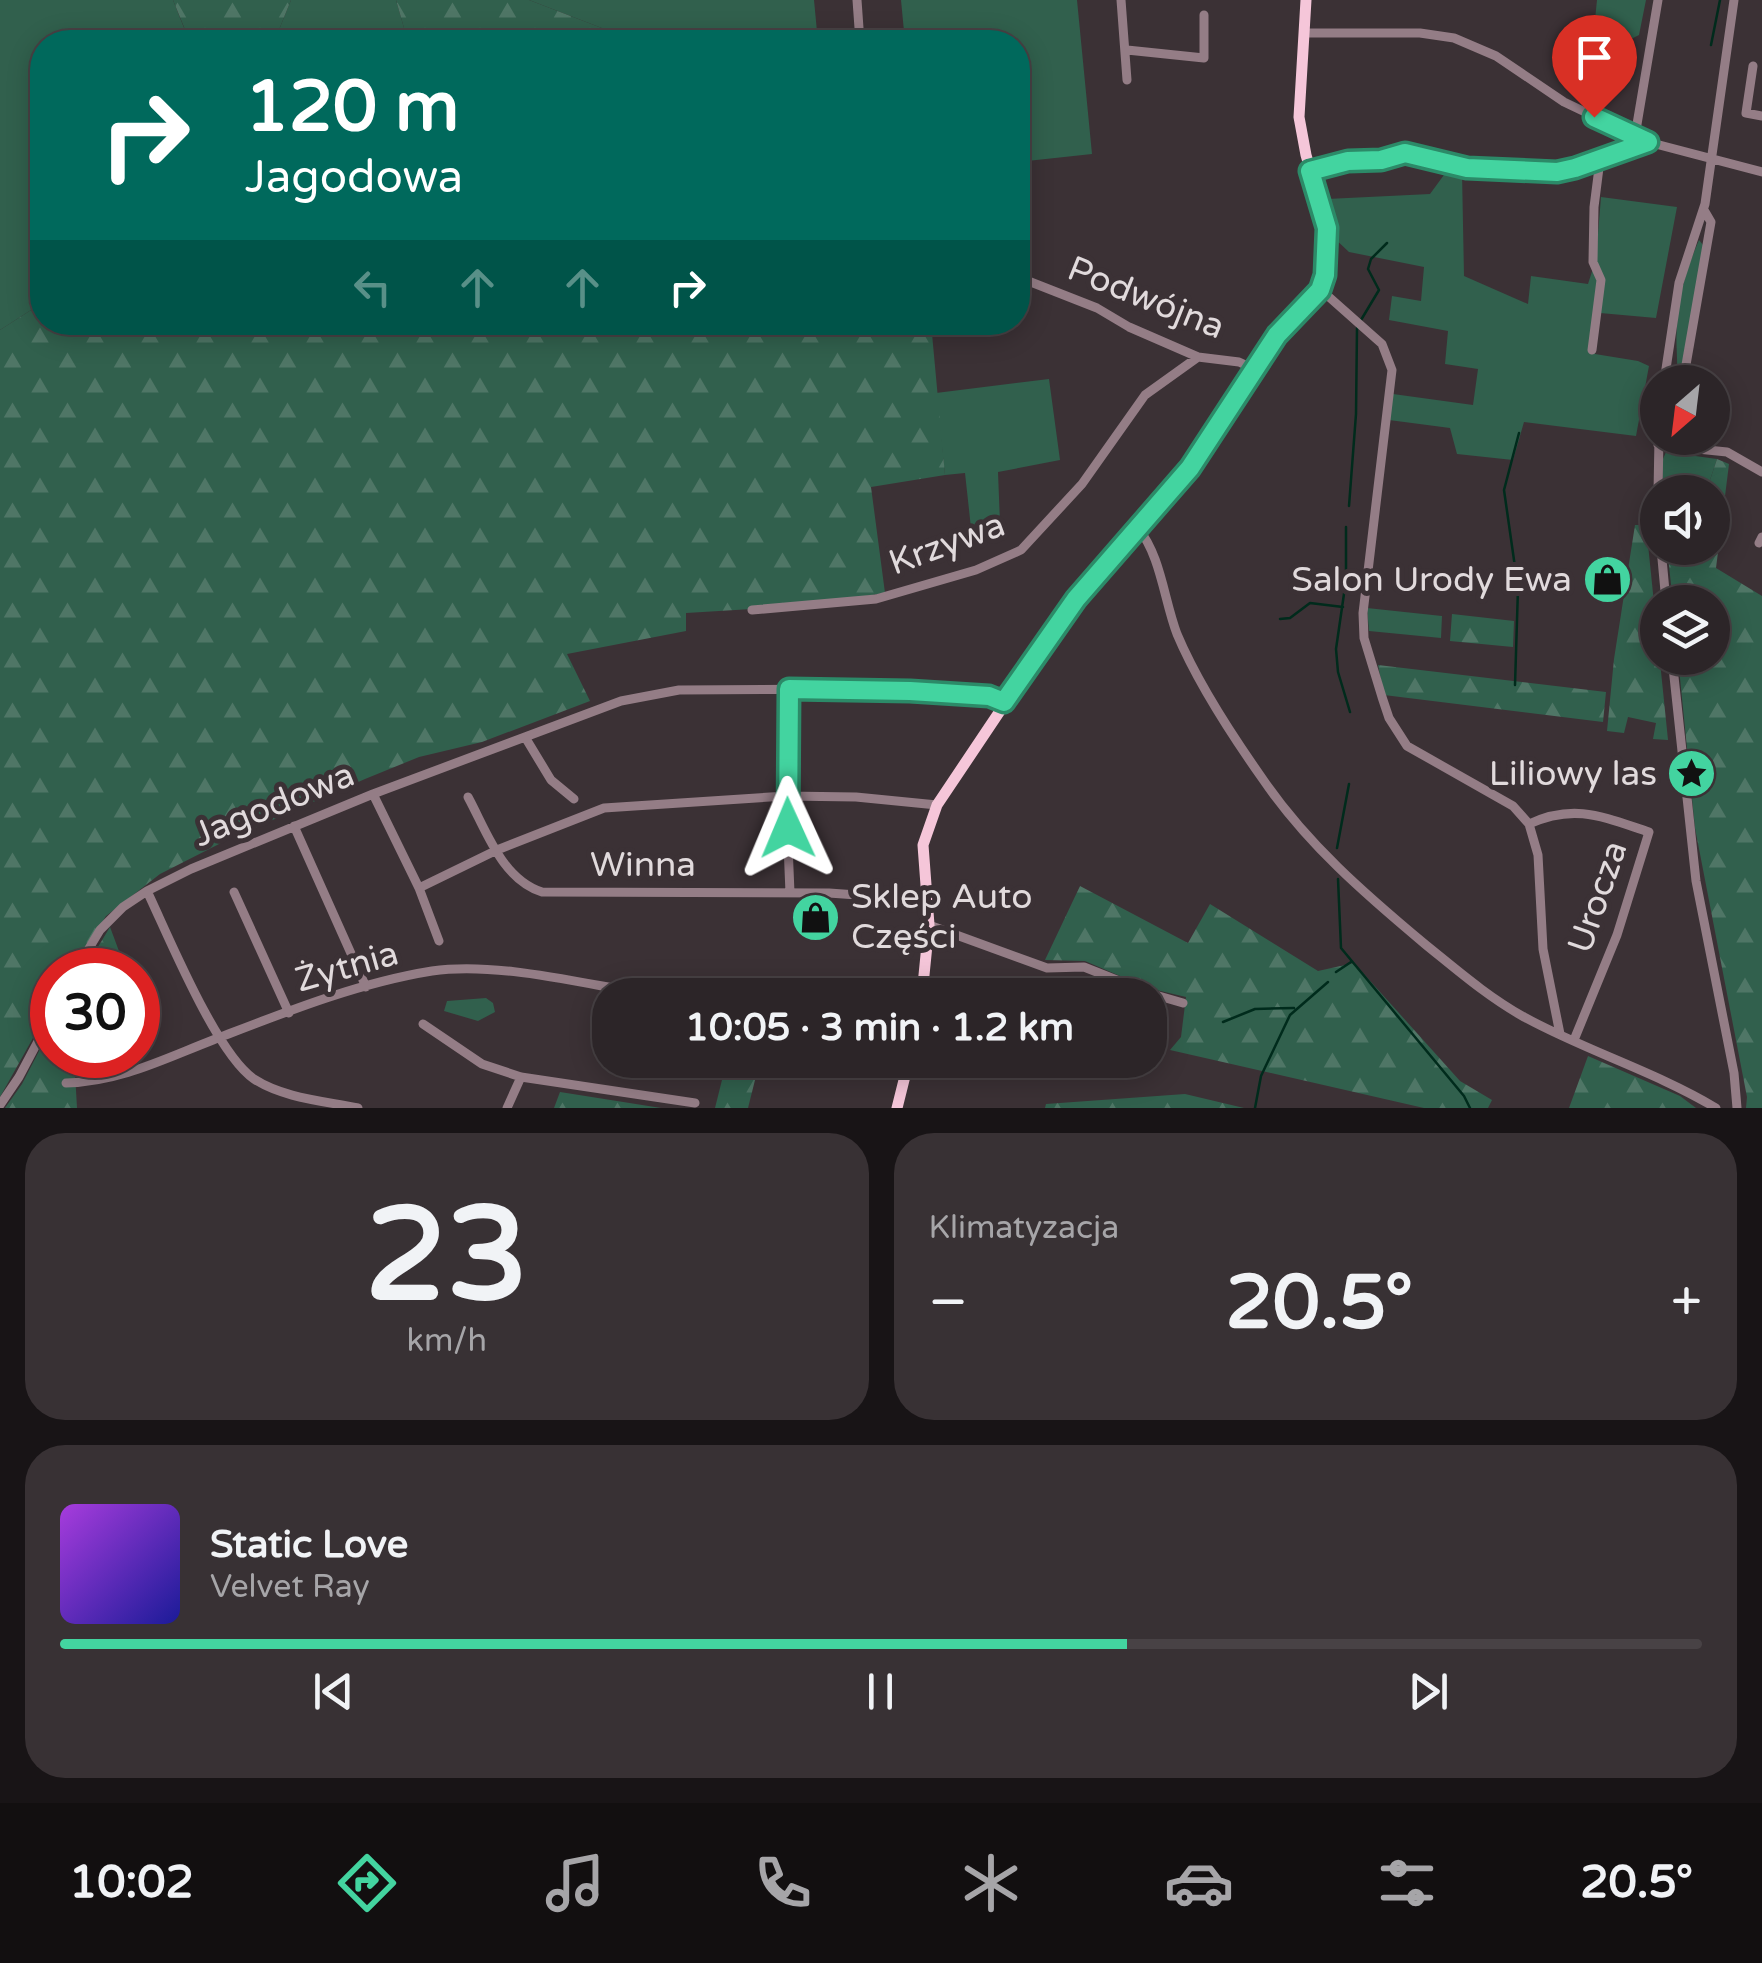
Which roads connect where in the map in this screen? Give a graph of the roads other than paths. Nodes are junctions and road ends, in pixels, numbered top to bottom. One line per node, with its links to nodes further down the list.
1 (857, 0): 7 (street)
2 (1121, 0): 9 (street)
3 (1306, 0): 8 (main road)
4 (1658, 0): 13 (street)
5 (1734, 0): 15 (street)
6 (1204, 15): 9 (street)
7 (859, 30)
8 (1306, 33): 13 (street); 17 (main road)
9 (1127, 50): 11 (street)
10 (1753, 66): 12 (street)
11 (1127, 80)
12 (1762, 116)
13 (1635, 136): 14 (street)
14 (1648, 142): 15 (street); 16 (street)
15 (1712, 159): 18 (street); 19 (street)
16 (1600, 160): 17 (street); 22 (street)
17 (1310, 171): 21 (main road)
18 (1762, 172)
19 (1704, 210): 24 (street); 25 (street)
20 (1030, 281): 23 (street, Podwójna)
21 (1320, 290): 26 (main road); 40 (street)
22 (1592, 350)
23 (1198, 357): 26 (street, Podwójna); 30 (street, Krzywa)
24 (1666, 365)
25 (1687, 365)
26 (1254, 369): 29 (main road)
27 (1730, 453): 28 (street)
28 (1762, 472)
29 (1138, 528): 33 (main road); 57 (street)
30 (752, 610)
31 (1674, 675): 70 (street)
32 (789, 689): 33 (street, Jagodowa); 34 (street, Jagodowa); 36 (street)
33 (1004, 702): 39 (main road)
34 (525, 737): 35 (street, Jagodowa); 38 (street)
35 (374, 794): 41 (street, Jagodowa); 43 (street)
36 (786, 796): 39 (street); 42 (street); 46 (street)
37 (468, 797): 42 (street, Winna)
38 (574, 799)
39 (936, 804): 47 (main road)
40 (1528, 824): 57 (street); 59 (street, Urocza)
41 (294, 826): 44 (street, Jagodowa); 53 (street)
42 (496, 850): 43 (street); 46 (street, Winna)
43 (419, 888): 49 (street)
44 (147, 890): 50 (street, Jagodowa); 58 (street)
45 (234, 892): 55 (street)
46 (790, 893): 47 (street, Winna)
47 (927, 900): 48 (main road)
48 (929, 926): 51 (main road); 54 (street)
49 (439, 941)
50 (90, 948)
51 (924, 978)
52 (592, 986): 53 (street, Żytnia)
53 (366, 987): 55 (street, Żytnia)
54 (1183, 1003)
55 (289, 1012): 58 (street, Żytnia)
56 (423, 1024): 61 (street)
57 (1560, 1034): 59 (street)
58 (219, 1038): 63 (street, Żytnia); 66 (street)
59 (1574, 1040): 69 (street)
60 (30, 1057): 65 (street)
61 (521, 1077): 64 (street); 67 (street)
62 (904, 1078): 68 (main road)
63 (66, 1083)
64 (695, 1103)
65 (0, 1104)
66 (358, 1108)
67 (506, 1108)
68 (897, 1108)
69 (1716, 1108)
70 (1737, 1108)

